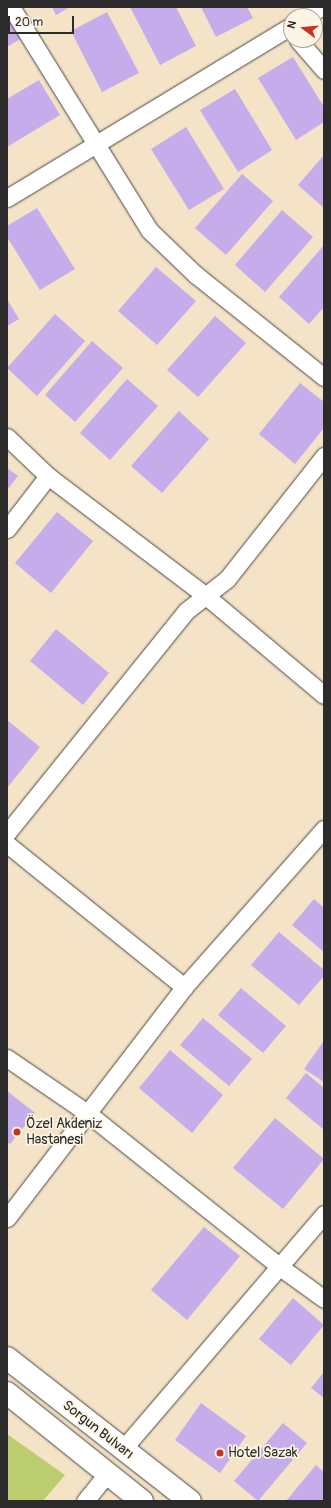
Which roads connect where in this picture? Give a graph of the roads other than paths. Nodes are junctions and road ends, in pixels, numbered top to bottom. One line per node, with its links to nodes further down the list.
1 (11, 7): 5 (street)
2 (283, 37): 5 (street)
3 (305, 48): 4 (street)
4 (324, 70)
5 (94, 145): 6 (street); 7 (street)
6 (7, 198)
7 (324, 377)
8 (7, 437): 10 (street)
9 (324, 456): 12 (street)
10 (48, 476): 11 (street); 12 (street)
11 (7, 529)
12 (206, 596): 13 (street); 15 (street)
13 (324, 695)
14 (324, 829): 17 (street)
15 (7, 833)
16 (7, 844): 17 (street)
17 (184, 987): 19 (street)
18 (7, 1058): 19 (street)
19 (86, 1112): 21 (street); 22 (street)
20 (324, 1214): 22 (street)
21 (7, 1218)
22 (280, 1267): 23 (street); 26 (street)
23 (324, 1299)
24 (7, 1358): 26 (main road, Sorgun Bulvarı)
25 (7, 1393): 27 (main road, Sorgun Bulvarı)
26 (122, 1450): 30 (main road, Sorgun Bulvarı)
27 (106, 1474): 28 (street); 29 (main road, Sorgun Bulvarı)
28 (85, 1501)
29 (142, 1501)
30 (190, 1501)

